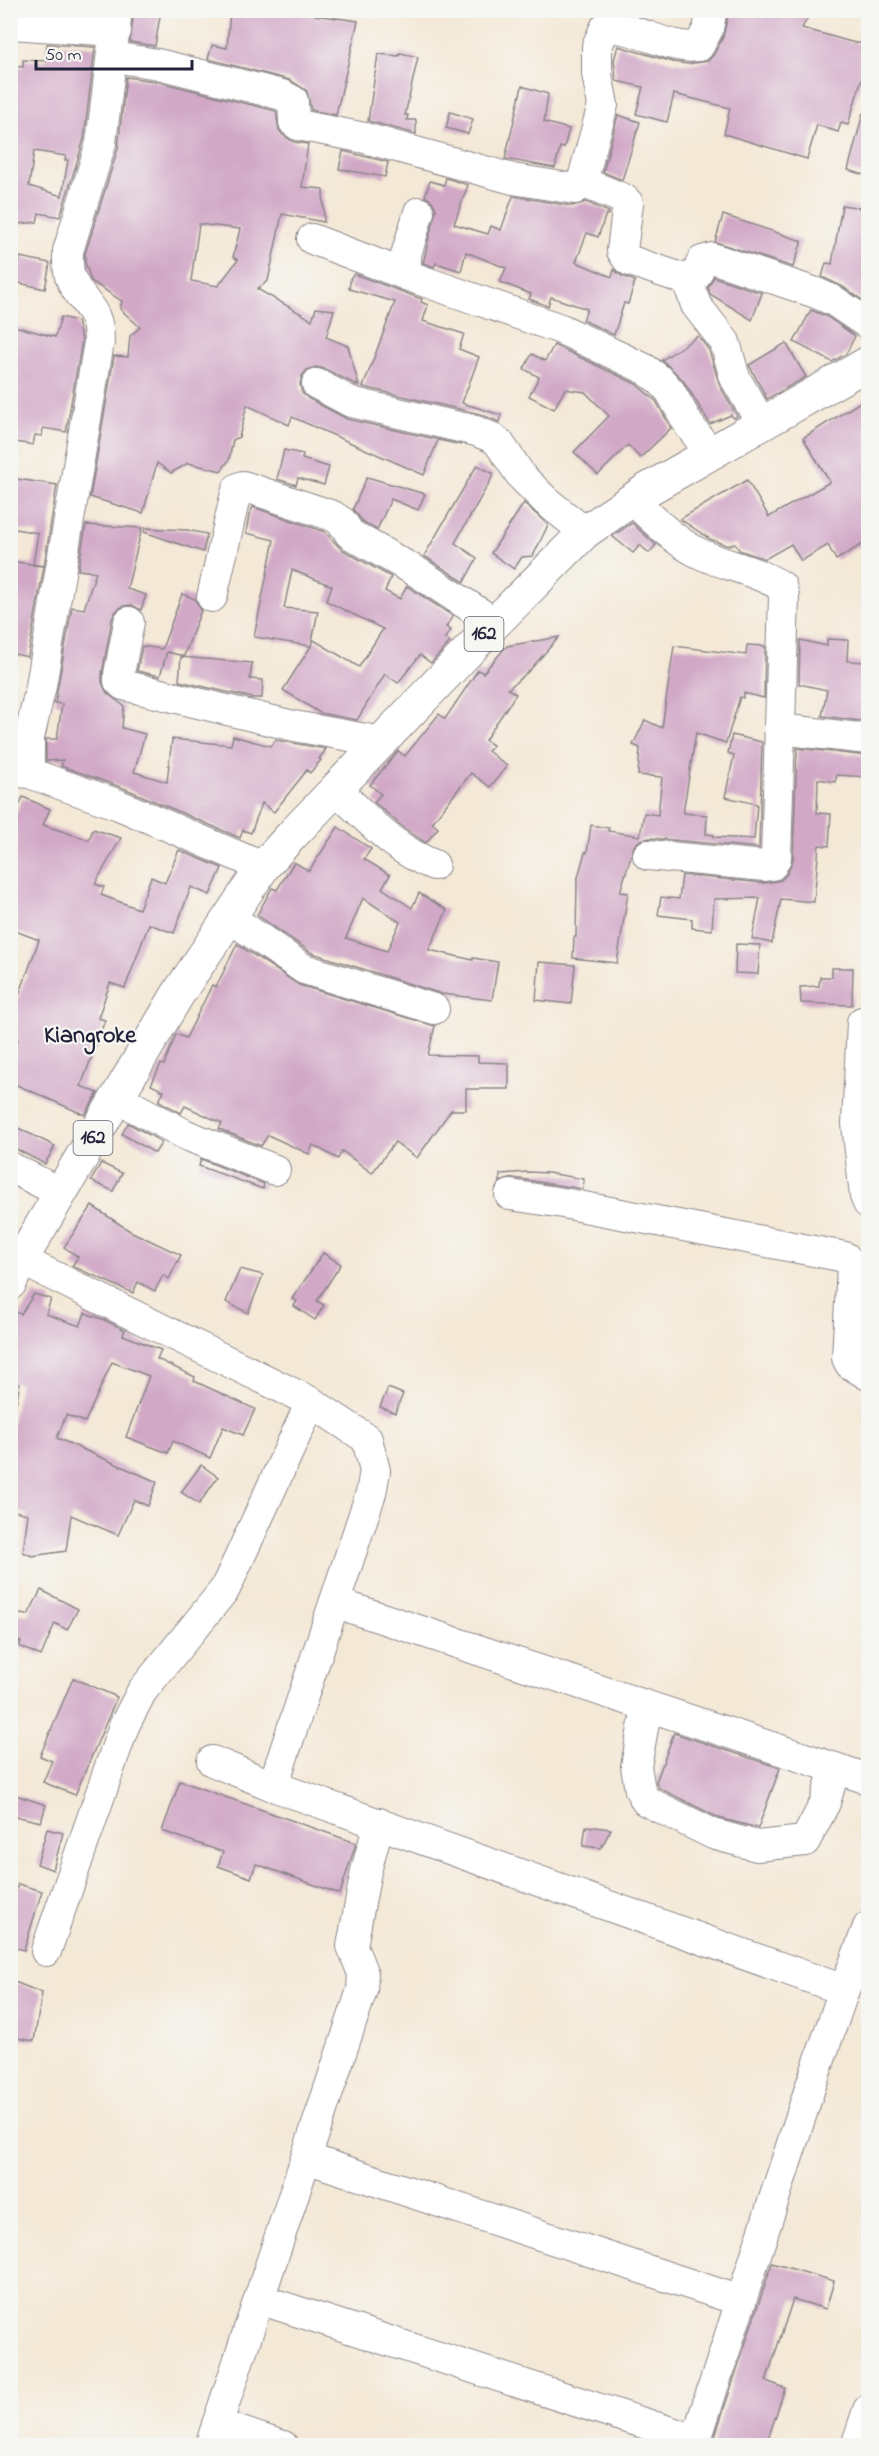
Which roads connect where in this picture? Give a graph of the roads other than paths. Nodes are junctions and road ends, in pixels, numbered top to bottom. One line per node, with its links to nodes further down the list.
1 (712, 10): 2 (street)
2 (633, 21): 5 (street)
3 (10, 24): 4 (street)
4 (115, 33): 5 (street); 23 (street)
5 (582, 182): 9 (street)
6 (419, 212): 8 (street)
7 (312, 240): 8 (street)
8 (406, 275): 14 (street)
9 (687, 280): 10 (street); 13 (street)
10 (868, 324)
11 (868, 363): 13 (main road, 162)
12 (317, 384): 16 (street)
13 (762, 424): 14 (main road, 162)
14 (710, 453): 15 (main road, 162)
15 (633, 500): 16 (main road, 162); 20 (street)
16 (585, 532): 19 (main road, 162)
17 (212, 597): 19 (street)
18 (129, 622): 22 (street)
19 (495, 623): 22 (main road, 162)
20 (779, 729): 21 (street); 25 (street)
21 (868, 739)
22 (383, 742): 24 (main road, 162)
23 (20, 772): 27 (street)
24 (337, 789): 26 (street); 27 (main road, 162)
25 (648, 855)
26 (434, 865)
27 (263, 867): 28 (main road, 162)
28 (229, 917): 29 (street); 31 (main road, 162)
29 (434, 1009)
30 (862, 1022): 36 (street)
31 (117, 1098): 33 (street); 34 (main road, 162)
32 (10, 1167): 34 (street)
33 (275, 1170)
34 (61, 1193): 37 (main road, 162)
35 (510, 1195): 38 (street)
36 (868, 1203)
37 (16, 1271): 39 (street)
38 (868, 1375)
39 (311, 1402): 40 (street); 48 (street)
40 (336, 1603): 41 (street); 45 (street)
41 (647, 1707): 43 (street); 43 (street)
42 (212, 1761): 45 (street)
43 (835, 1768): 44 (street)
44 (868, 1779)
45 (273, 1786): 46 (street)
46 (379, 1823): 49 (street); 50 (street)
47 (868, 1927): 49 (street)
48 (46, 1951)
49 (844, 1990): 52 (street)
50 (306, 2158): 51 (street); 52 (street)
51 (259, 2299): 54 (street); 55 (street)
52 (741, 2301): 55 (street)
53 (868, 2410): 57 (street)
54 (214, 2435): 56 (street)
55 (695, 2443)
56 (283, 2445)
57 (856, 2445)

